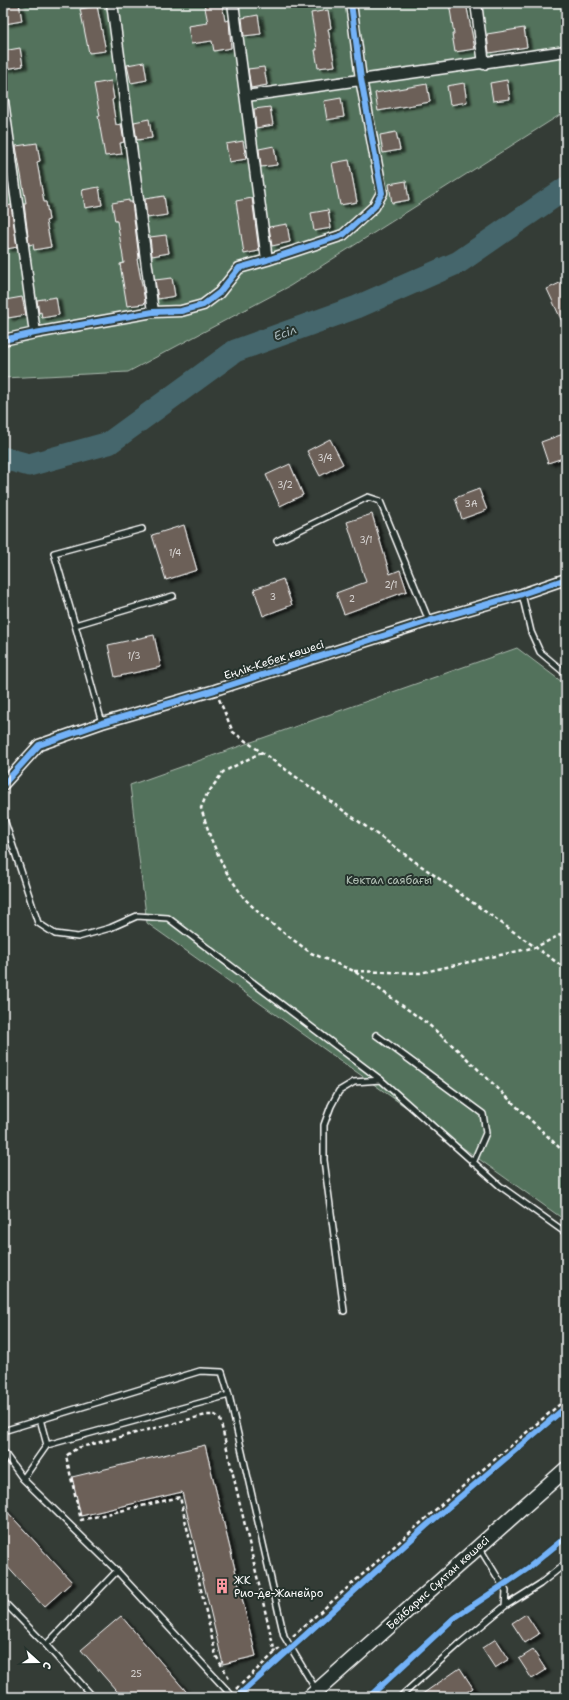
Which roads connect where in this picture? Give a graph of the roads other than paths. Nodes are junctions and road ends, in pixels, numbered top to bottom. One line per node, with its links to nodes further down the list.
1 (112, 3): 11 (street)
2 (233, 3): 8 (street)
3 (351, 3): 7 (street)
4 (476, 3): 6 (street)
5 (566, 51): 6 (street)
6 (484, 64): 7 (street)
7 (361, 79): 8 (street); 10 (street)
8 (246, 96): 10 (street)
9 (3, 101): 12 (street)
10 (267, 260): 11 (street)
11 (153, 312): 12 (street)
12 (35, 333): 13 (street)
13 (3, 340)
14 (142, 529): 20 (lane)
15 (277, 541): 19 (lane)
16 (566, 579): 17 (street, Еңлік-Кебек көшесі)
17 (522, 594): 19 (street, Еңлік-Кебек көшесі); 21 (lane)
18 (173, 596): 20 (lane)
19 (429, 621): 22 (street, Еңлік-Кебек көшесі)
20 (75, 625): 22 (lane)
21 (566, 674)
22 (102, 723): 23 (street, Еңлік-Кебек көшесі)
23 (3, 785)
24 (3, 816): 26 (lane)
25 (376, 1035): 27 (lane)
26 (381, 1080): 27 (lane); 29 (lane)
27 (473, 1163): 28 (lane)
28 (566, 1233)
29 (344, 1311)
30 (229, 1395): 31 (lane); 33 (lane); 43 (lane)
31 (40, 1419): 32 (lane); 33 (lane)
32 (3, 1431)
33 (47, 1445): 36 (lane)
34 (3, 1452): 36 (lane)
35 (566, 1468): 37 (street, Бейбарыс Сұлтан көшесі)
36 (23, 1479): 39 (lane)
37 (479, 1546): 41 (lane); 43 (street, Бейбарыс Сұлтан көшесі)
38 (566, 1562): 41 (lane)
39 (117, 1571): 42 (lane); 44 (lane)
40 (3, 1601): 42 (lane)
41 (505, 1606): 46 (lane)
42 (46, 1645): 45 (lane)
43 (314, 1694)
44 (231, 1695)
45 (93, 1697)
46 (400, 1697)

